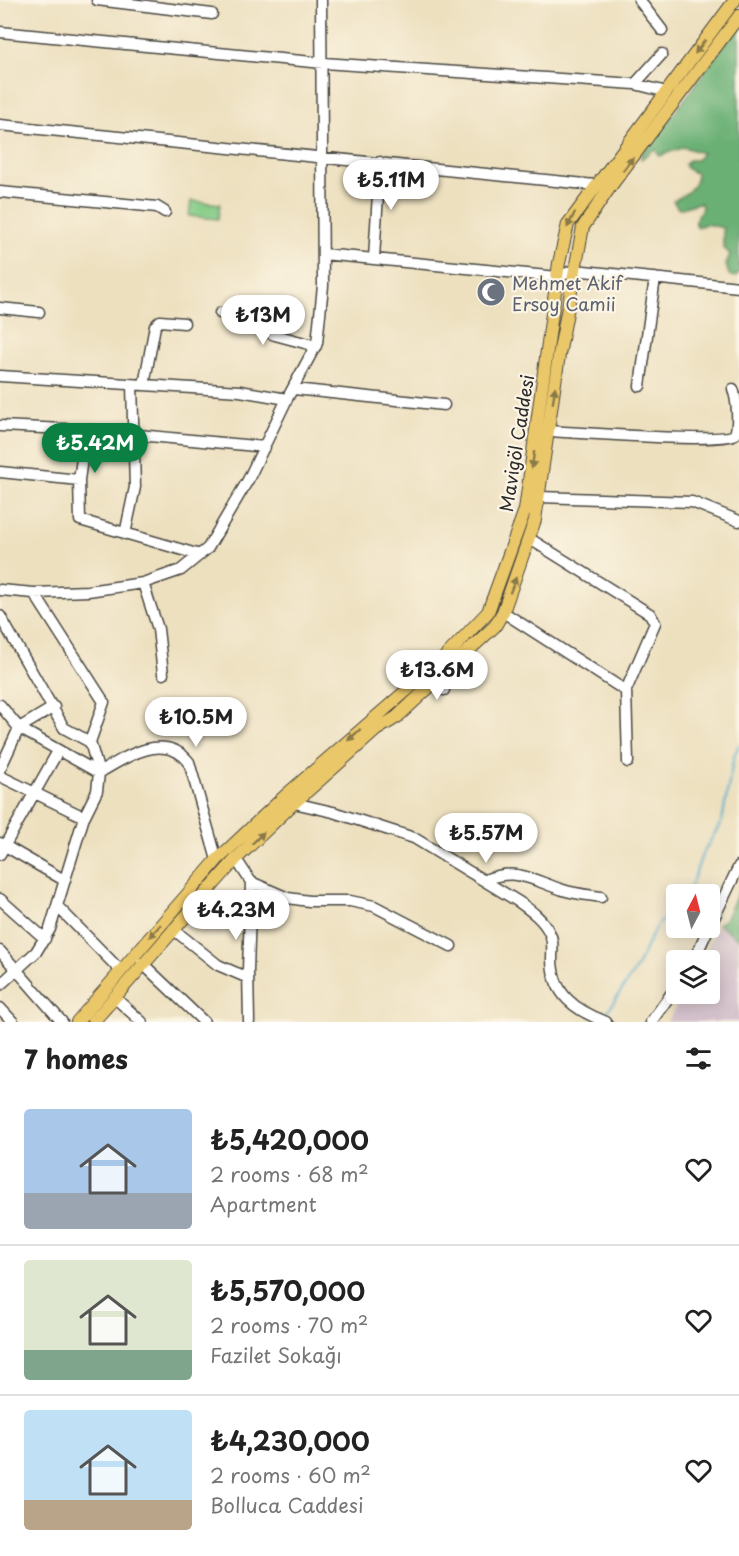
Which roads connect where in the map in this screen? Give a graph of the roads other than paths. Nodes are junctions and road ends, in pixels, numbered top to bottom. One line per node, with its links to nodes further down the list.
1 (98, 0): 5 (street)
2 (321, 0): 10 (street)
3 (639, 0): 7 (street)
4 (735, 0): 12 (main road, Mavigöl Caddesi, one-way to 12)
5 (212, 14)
6 (739, 16): 21 (main road, Mavigöl Caddesi, one-way to 6)
7 (662, 30)
8 (0, 33): 10 (street)
9 (662, 54): 11 (street)
10 (323, 63): 11 (street); 14 (street)
11 (635, 84): 12 (street)
12 (667, 92): 16 (main road, Mavigöl Caddesi)
13 (0, 125): 14 (street)
14 (322, 156): 15 (street); 19 (street)
15 (380, 162): 16 (street); 20 (street)
16 (595, 185): 22 (main road, Mavigöl Caddesi, one-way to 22)
17 (0, 192): 18 (street)
18 (165, 212)
19 (323, 254): 20 (street); 29 (street)
20 (374, 258): 22 (street)
21 (574, 270): 22 (street); 23 (street); 39 (main road, Mavigöl Caddesi, one-way to 21)
22 (558, 277): 55 (main road, Mavigöl Caddesi, one-way to 55)
23 (655, 278): 24 (street); 33 (street)
24 (739, 287)
25 (0, 309): 26 (street)
26 (39, 312)
27 (220, 313): 29 (street)
28 (184, 323): 32 (street)
29 (316, 346): 35 (street)
30 (0, 376): 31 (street)
31 (132, 385): 32 (street); 40 (street)
32 (144, 385): 35 (street)
33 (640, 386)
34 (733, 389): 39 (street)
35 (290, 394): 36 (street); 41 (street)
36 (444, 405)
37 (0, 426): 38 (street)
38 (86, 430): 40 (street); 43 (street)
39 (549, 430): 44 (main road, Mavigöl Caddesi)
40 (134, 434): 41 (street); 46 (street)
41 (265, 447): 48 (street)
42 (0, 472): 43 (street)
43 (80, 480): 46 (street)
44 (539, 497): 45 (street); 47 (main road, Mavigöl Caddesi)
45 (739, 521)
46 (124, 534): 48 (street)
47 (530, 539): 52 (main road, Mavigöl Caddesi, one-way to 47); 56 (street)
48 (200, 555): 49 (street)
49 (143, 583): 51 (street); 54 (street)
50 (0, 590): 51 (street)
51 (34, 594): 60 (street)
52 (503, 612): 55 (main road, Mavigöl Caddesi); 56 (street)
53 (0, 616): 58 (street)
54 (163, 674)
55 (435, 682): 67 (main road, Mavigöl Caddesi); 71 (main road, Mavigöl Caddesi, one-way to 71)
56 (626, 689): 62 (street)
57 (0, 705): 59 (street)
58 (54, 707): 59 (street); 60 (street)
59 (19, 729): 61 (street); 63 (street)
60 (90, 742): 64 (street)
61 (58, 751): 64 (street); 66 (street)
62 (628, 762)
63 (0, 769)
64 (99, 773): 68 (street); 71 (street)
65 (0, 776): 66 (street)
66 (33, 793): 68 (street); 69 (street)
67 (294, 803): 70 (main road, Mavigöl Caddesi, one-way to 67); 74 (street)
68 (84, 817): 73 (street)
69 (1, 847): 73 (street)
70 (236, 859): 75 (street); 80 (main road, Mavigöl Caddesi)
71 (217, 860): 85 (main road, Mavigöl Caddesi, one-way to 85)
72 (739, 866): 78 (street)
73 (64, 880): 79 (street)
74 (484, 880): 76 (street); 99 (street)
75 (251, 882): 82 (street); 87 (street)
76 (601, 897)
77 (0, 899): 81 (street)
78 (720, 902)
79 (58, 907): 81 (street); 85 (street)
80 (173, 929): 84 (main road, Mavigöl Caddesi); 87 (street)
81 (45, 939): 86 (street)
82 (451, 946)
83 (0, 951): 86 (street)
84 (142, 963): 89 (main road, Mavigöl Caddesi); 97 (street)
85 (120, 970): 94 (main road, Mavigöl Caddesi)
86 (17, 971): 88 (street); 93 (street)
87 (248, 978): 98 (street)
88 (0, 985)
89 (114, 997): 95 (main road, Mavigöl Caddesi); 96 (street)
90 (666, 1001): 100 (street)
91 (0, 1008): 92 (street)
92 (13, 1022)
93 (62, 1022)
94 (77, 1022)
95 (93, 1022)
96 (142, 1022)
97 (204, 1022)
98 (249, 1022)
99 (606, 1022)
100 (651, 1022)

